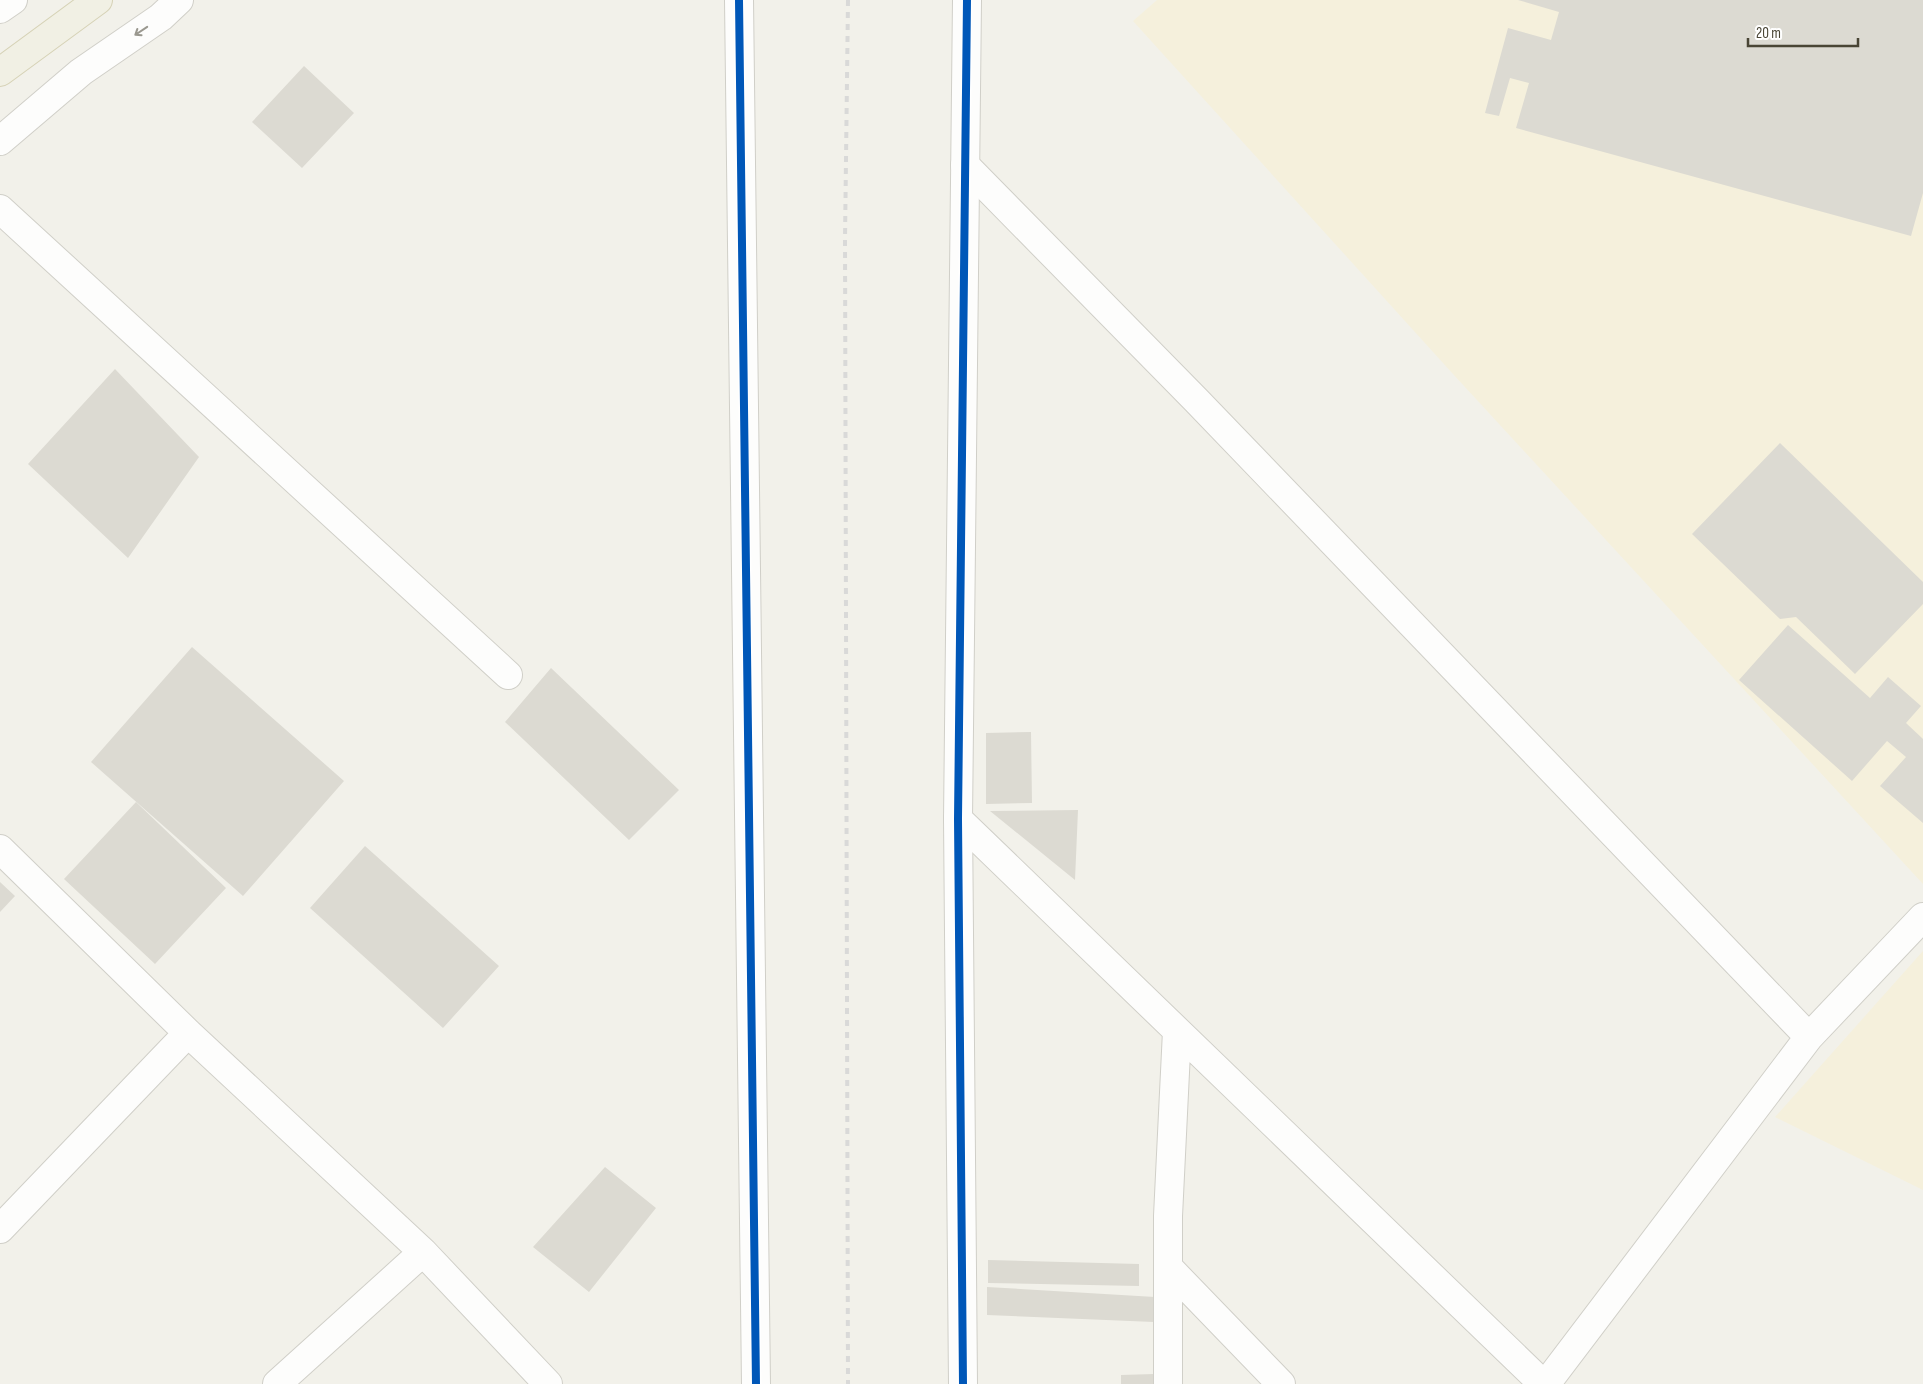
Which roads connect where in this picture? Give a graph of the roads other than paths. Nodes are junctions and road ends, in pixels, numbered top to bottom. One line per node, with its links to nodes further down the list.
1 (12, 0): 6 (street)
2 (98, 0): 7 (main road)
3 (179, 0): 8 (street, one-way to 8)
4 (739, 0): 23 (street)
5 (967, 0): 9 (street)
6 (0, 9)
7 (0, 72)
8 (0, 141)
9 (965, 165): 12 (street); 17 (street)
10 (0, 210): 11 (street)
11 (508, 675)
12 (958, 819): 15 (street); 24 (street)
13 (0, 849): 16 (street)
14 (1923, 917): 17 (street)
15 (1177, 1031): 20 (street); 27 (street)
16 (188, 1033): 18 (street); 19 (street)
17 (1809, 1037): 27 (street)
18 (0, 1229)
19 (423, 1252): 21 (street); 22 (street)
20 (1168, 1267): 25 (street); 26 (street)
21 (277, 1384)
22 (548, 1384)
23 (756, 1384)
24 (963, 1384)
25 (1168, 1384)
26 (1281, 1384)
27 (1545, 1384)

